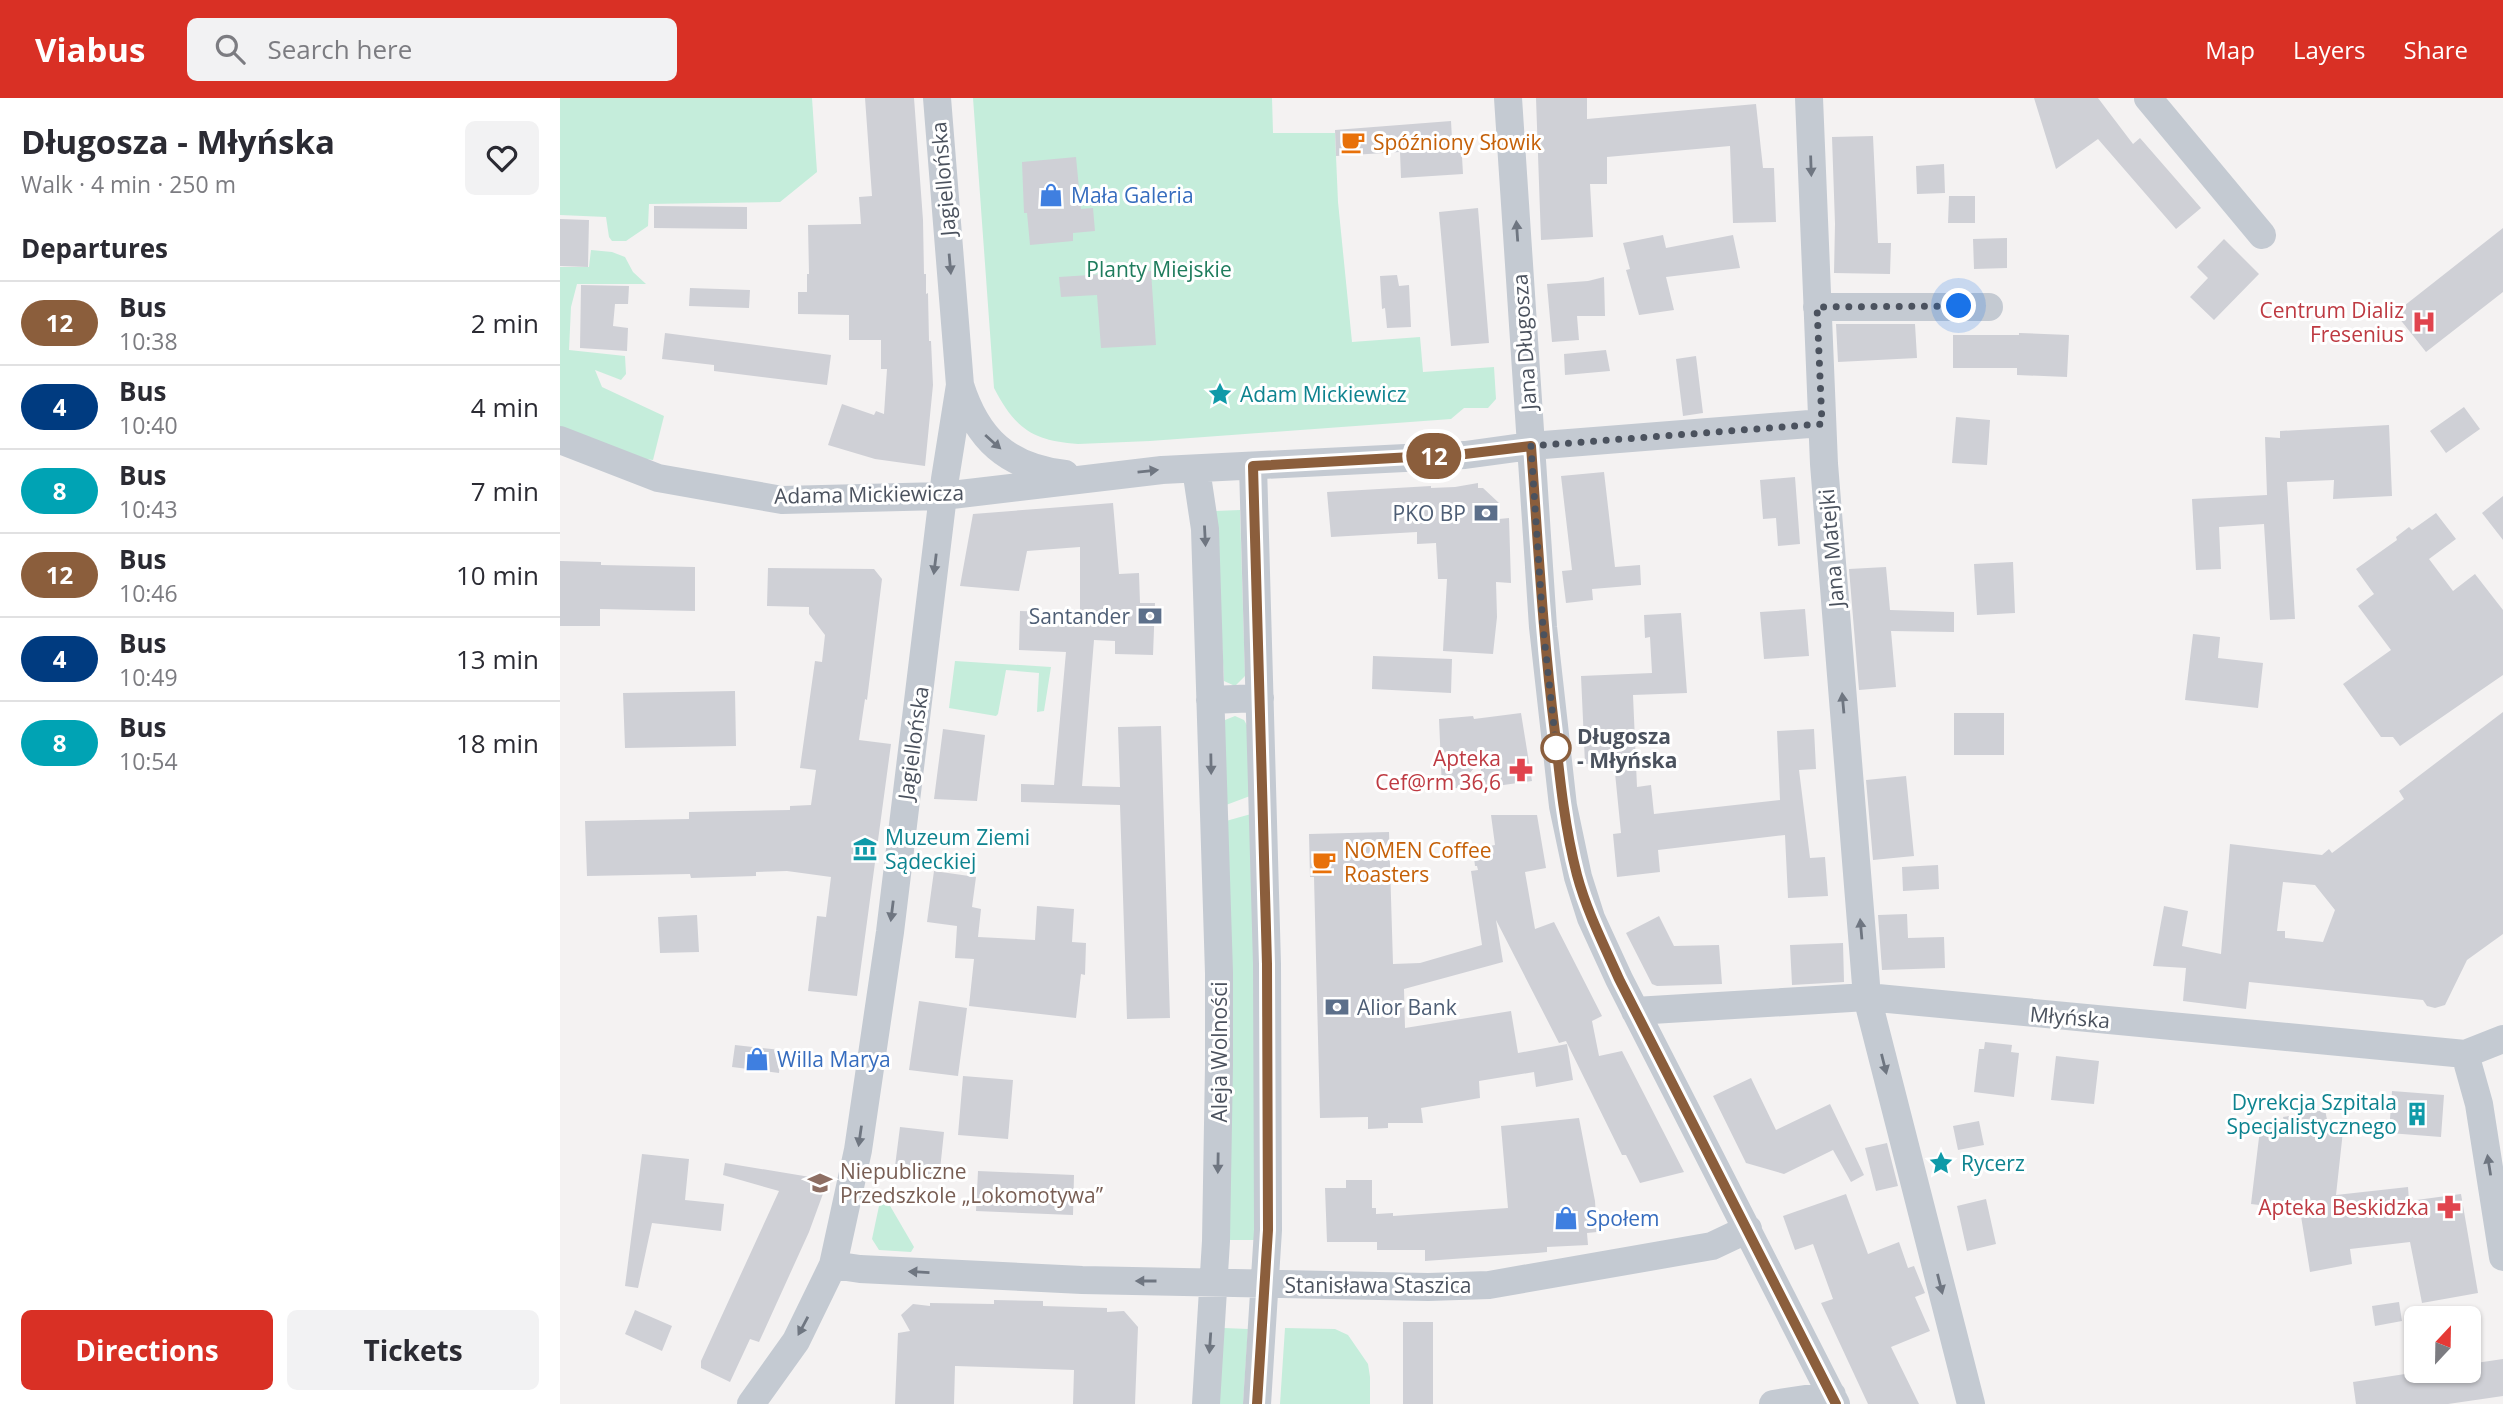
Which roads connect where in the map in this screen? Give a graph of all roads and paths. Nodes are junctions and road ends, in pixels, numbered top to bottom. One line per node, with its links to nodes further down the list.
1 (937, 98): 8 (street, Jagiellońska, one-way to 8)
2 (1508, 98): 11 (street, Jana Długosza, one-way to 2)
3 (1809, 98): 6 (street, Jana Matejki, one-way to 6)
4 (2148, 98): 5 (street)
5 (2262, 234)
6 (1817, 307): 7 (street); 9 (street, Jana Matejki)
7 (1989, 307)
8 (960, 385): 14 (street, Adama Mickiewicza, one-way to 14); 15 (street, Jagiellońska)
9 (1822, 424): 11 (street, Adama Mickiewicza); 18 (street, Jana Matejki, one-way to 9)
10 (560, 440): 15 (street, Adama Mickiewicza)
11 (1531, 446): 12 (street, Adama Mickiewicza); 19 (street, Jana Długosza)
12 (1253, 466): 13 (street, Adama Mickiewicza); 16 (street)
13 (1196, 469): 14 (street, Adama Mickiewicza, one-way to 13); 17 (street, Aleja Wolności, one-way to 17)
14 (1102, 476): 15 (street, Adama Mickiewicza)
15 (943, 496): 25 (street, Jagiellońska, one-way to 25)
16 (1261, 698): 17 (street); 27 (street)
17 (1210, 700): 26 (street, Aleja Wolności, one-way to 26)
18 (1867, 998): 19 (street, Młyńska); 21 (street, Młyńska); 33 (street, Jana Matejki, one-way to 33)
19 (1634, 1011): 23 (street, Jana Długosza)
20 (2503, 1039): 21 (street, Młyńska)
21 (2465, 1054): 22 (street)
22 (2491, 1103): 24 (street, one-way to 22)
23 (1748, 1229): 27 (street, Stanisława Staszica); 28 (street, Jana Długosza)
24 (2503, 1257)
25 (833, 1265): 26 (street, Stanisława Staszica, one-way to 25); 29 (street, Jagiellońska, one-way to 29)
26 (1214, 1282): 27 (street, Stanisława Staszica); 30 (street, Aleja Wolności, one-way to 30)
27 (1265, 1285): 31 (street)
28 (1834, 1400): 32 (street)
29 (751, 1404)
30 (1206, 1404)
31 (1257, 1404)
32 (1773, 1404)
33 (1971, 1404)

